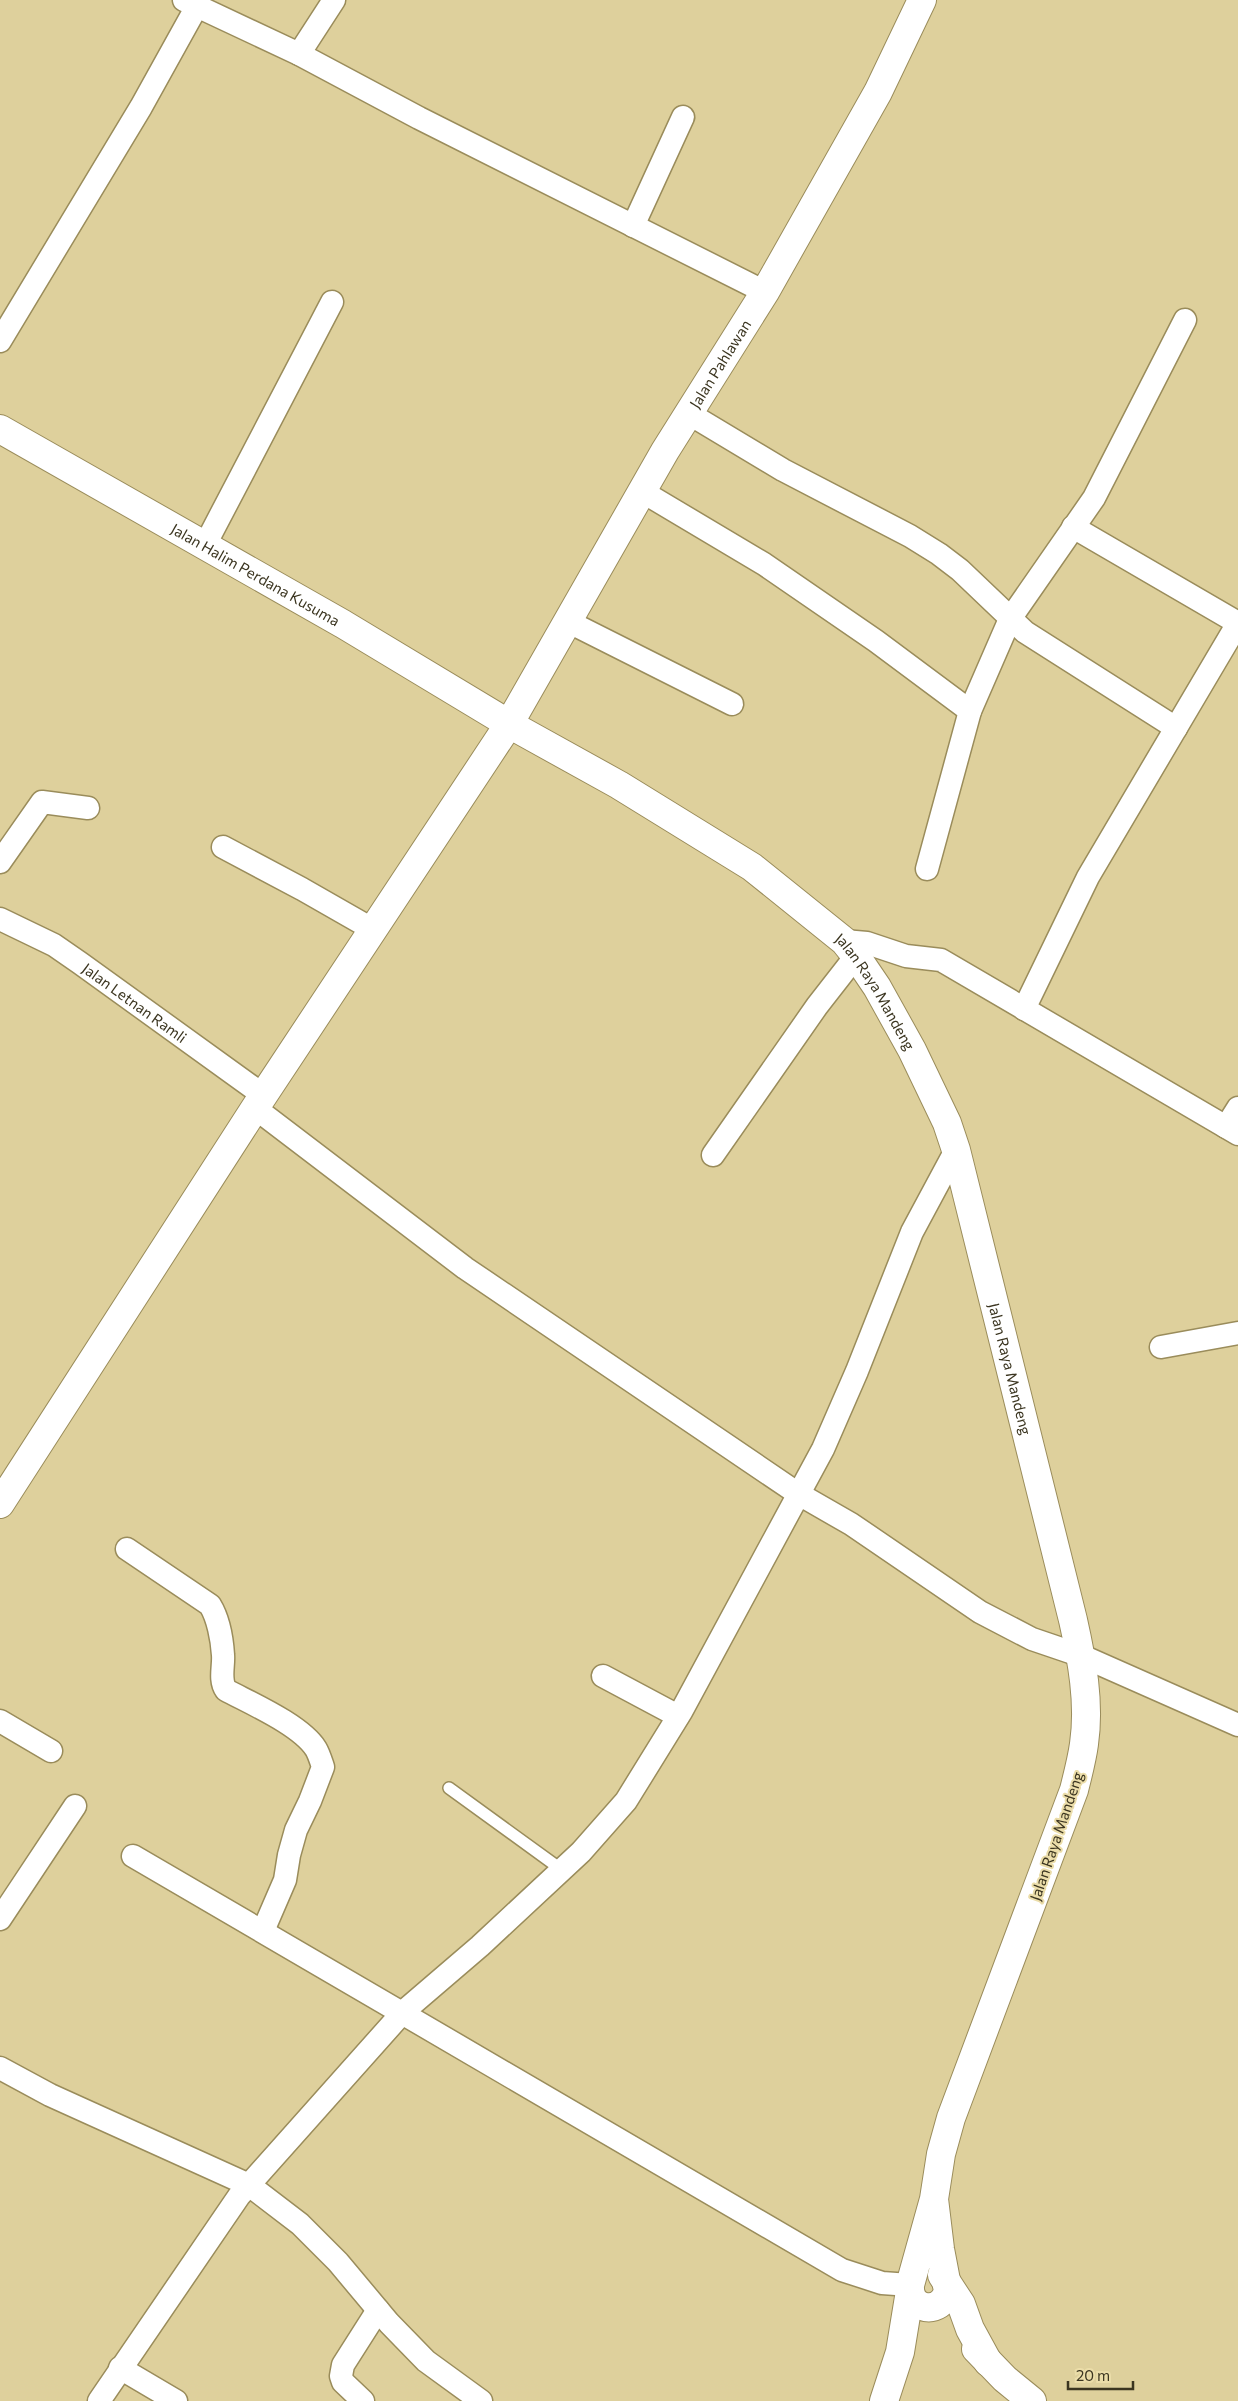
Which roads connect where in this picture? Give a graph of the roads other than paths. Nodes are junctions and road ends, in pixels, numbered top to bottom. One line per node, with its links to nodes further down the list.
1 (334, 0): 4 (street)
2 (922, 0): 7 (main road, Jalan Pahlawan)
3 (190, 3): 4 (street); 10 (street)
4 (299, 54): 6 (street)
5 (683, 117): 6 (street)
6 (633, 226): 7 (street)
7 (765, 292): 11 (main road, Jalan Pahlawan)
8 (332, 302): 15 (street)
9 (1185, 320): 14 (street)
10 (0, 341)
11 (688, 413): 13 (main road, Jalan Pahlawan); 16 (street)
12 (0, 429): 15 (main road, Jalan Halim Perdana Kusuma)
13 (643, 492): 17 (main road, Jalan Pahlawan); 20 (street)
14 (1073, 527): 16 (street); 18 (street)
15 (205, 545): 21 (main road, Jalan Halim Perdana Kusuma)
16 (1010, 619): 20 (street); 22 (street)
17 (569, 622): 19 (street); 21 (main road, Jalan Pahlawan)
18 (1238, 623): 22 (street)
19 (732, 704)
20 (970, 711): 26 (street)
21 (509, 724): 28 (main road, Jalan Pahlawan); 29 (main road, Jalan Raya Mandeng)
22 (1176, 728): 30 (street)
23 (88, 808): 25 (street)
24 (223, 848): 28 (street)
25 (0, 862)
26 (927, 869)
27 (0, 919): 31 (street, Jalan Letnan Ramli)
28 (372, 929): 31 (main road, Jalan Pahlawan)
29 (850, 949): 30 (street); 34 (main road, Jalan Raya Mandeng); 35 (street)
30 (1024, 1009): 33 (street)
31 (259, 1102): 38 (street, Jalan Letnan Ramli); 39 (main road, Jalan Pahlawan)
32 (1238, 1108): 33 (street)
33 (1232, 1131)
34 (956, 1150): 38 (street); 41 (main road, Jalan Raya Mandeng)
35 (713, 1155)
36 (1238, 1333): 37 (street)
37 (1161, 1347)
38 (798, 1493): 41 (street, Jalan Letnan Ramli); 43 (street)
39 (0, 1504)
40 (127, 1549): 52 (street)
41 (1082, 1656): 45 (street, Jalan Letnan Ramli); 56 (main road, Jalan Raya Mandeng)
42 (603, 1676): 43 (street)
43 (678, 1716): 50 (street)
44 (0, 1721): 46 (street)
45 (1238, 1725)
46 (51, 1751)
47 (449, 1788): 50 (lane)
48 (75, 1806): 51 (street)
49 (133, 1856): 52 (street)
50 (562, 1870): 53 (street)
51 (0, 1919)
52 (263, 1931): 53 (street)
53 (403, 2012): 55 (street); 58 (street)
54 (0, 2068): 55 (street)
55 (249, 2186): 60 (street); 63 (street)
56 (934, 2198): 57 (main road); 58 (main road)
57 (945, 2279): 58 (main road); 59 (main road); 62 (main road)
58 (910, 2288): 59 (main road); 61 (main road)
59 (932, 2308): 61 (main road); 62 (main road)
60 (378, 2310): 66 (street); 67 (street)
61 (900, 2352): 68 (main road)
62 (988, 2362): 69 (main road)
63 (120, 2368): 64 (street); 65 (street)
64 (99, 2401)
65 (176, 2401)
66 (363, 2401)
67 (481, 2401)
68 (884, 2401)
69 (1032, 2401)

